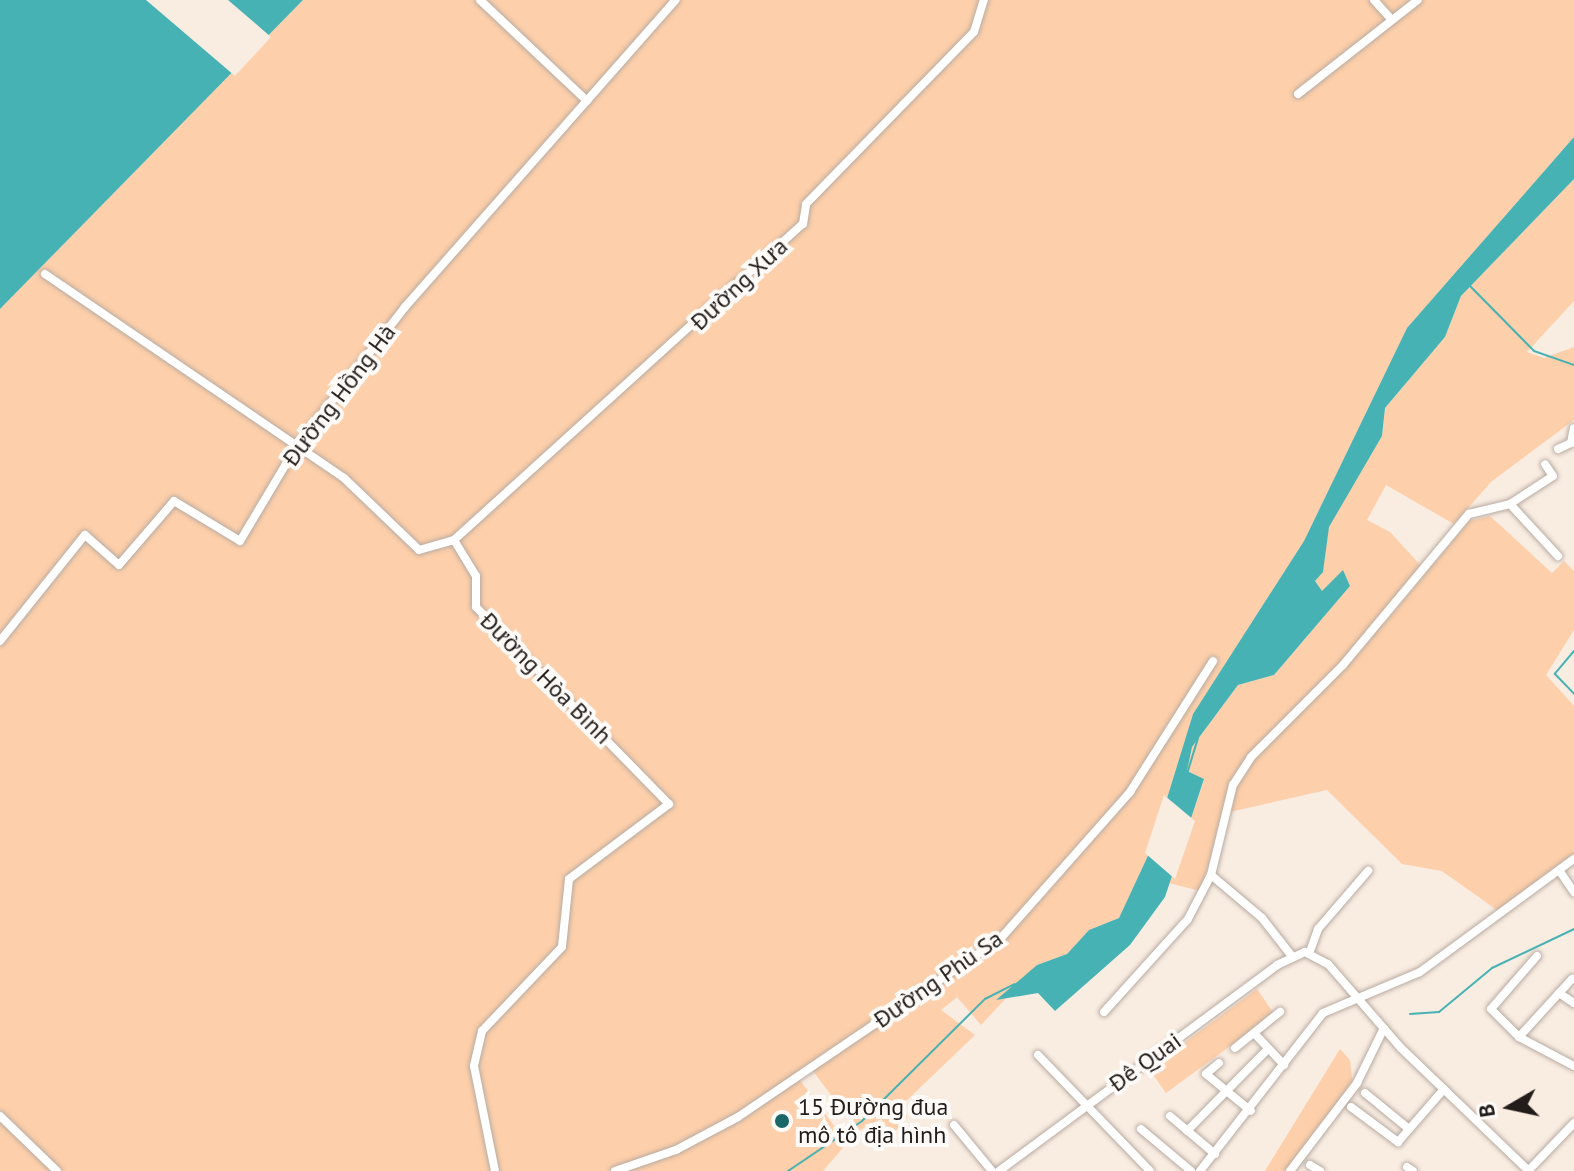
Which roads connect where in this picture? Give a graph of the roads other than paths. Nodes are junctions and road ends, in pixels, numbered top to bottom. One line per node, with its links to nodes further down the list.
1 (480, 0): 8 (street)
2 (676, 0): 8 (street, Đường Hồng Hà)
3 (984, 0): 15 (street, Đường Xưa)
4 (1374, 0): 6 (street)
5 (1418, 0): 6 (street)
6 (1391, 19): 7 (street)
7 (1298, 94)
8 (587, 101): 11 (street, Đường Hồng Hà)
9 (45, 274): 11 (street)
10 (1574, 428): 12 (street)
11 (296, 447): 15 (street); 17 (street, Đường Hồng Hà)
12 (1558, 449)
13 (1545, 464): 14 (street)
14 (1510, 504): 16 (street); 22 (street)
15 (454, 540): 58 (street, Đường Hòa Bình)
16 (1558, 556)
17 (0, 641)
18 (1213, 661): 59 (street, Đường Phù Sa)
19 (1574, 859): 20 (street)
20 (1559, 870): 23 (street); 29 (street)
21 (1368, 871): 24 (street)
22 (1211, 875): 25 (street); 31 (street)
23 (1574, 892)
24 (1309, 954): 25 (street); 29 (street)
25 (1291, 955): 45 (street, Đê Quai)
26 (1537, 956): 35 (street)
27 (1572, 979): 28 (street)
28 (1559, 993): 30 (street); 35 (street)
29 (1358, 998): 33 (street); 40 (street)
30 (1574, 1003)
31 (1104, 1012)
32 (1280, 1012): 34 (street)
33 (1384, 1028): 42 (street); 65 (street)
34 (1254, 1033): 36 (street); 37 (street)
35 (1519, 1037): 41 (street)
36 (1235, 1048)
37 (1267, 1050): 40 (street); 43 (street)
38 (1038, 1055): 45 (street)
39 (1219, 1063): 43 (street)
40 (1284, 1065): 47 (street)
41 (1574, 1066)
42 (1444, 1089): 53 (street); 67 (street)
43 (1227, 1091): 47 (street); 54 (street)
44 (1365, 1093): 53 (street)
45 (1085, 1107): 61 (street, Đê Quai); 62 (street)
46 (1351, 1107): 53 (street)
47 (1251, 1111): 55 (street)
48 (0, 1116): 57 (street)
49 (1170, 1116): 54 (street)
50 (1574, 1123): 67 (street)
51 (954, 1125): 60 (street)
52 (1141, 1129): 63 (street)
53 (1409, 1129)
54 (1187, 1131): 55 (street)
55 (1215, 1154): 64 (street)
56 (1310, 1165): 66 (street)
57 (57, 1171)
58 (495, 1171)
59 (615, 1171)
60 (992, 1171)
61 (999, 1171)
62 (1150, 1171)
63 (1191, 1171)
64 (1200, 1171)
65 (1290, 1171)
66 (1320, 1171)
67 (1528, 1171)

